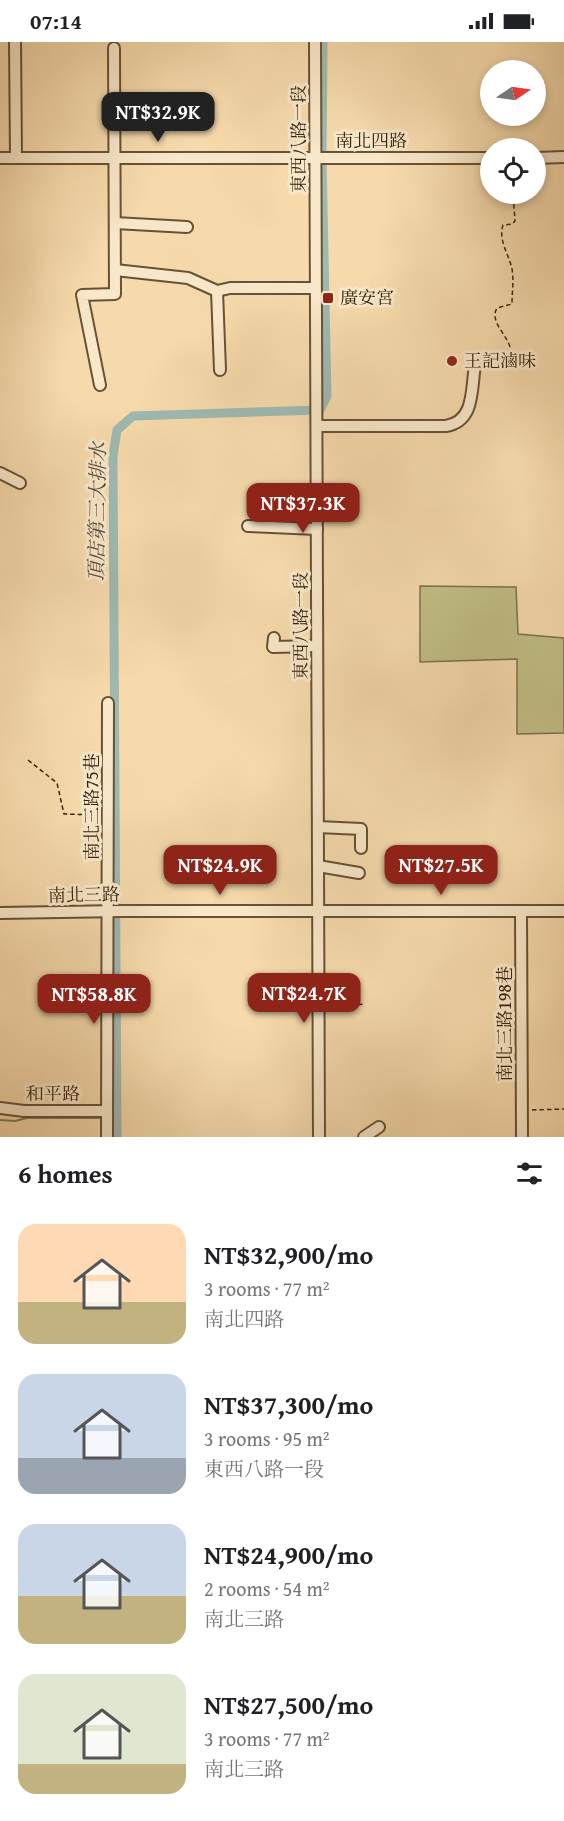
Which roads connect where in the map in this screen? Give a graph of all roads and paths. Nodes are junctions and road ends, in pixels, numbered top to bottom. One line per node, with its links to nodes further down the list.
1 (15, 42): 7 (street)
2 (315, 42): 5 (street, 東西八路一段)
3 (114, 48): 4 (street)
4 (114, 157): 5 (street, 南北四路); 7 (street, 南北四路); 12 (street)
5 (315, 157): 8 (street, 南北四路); 15 (street, 東西八路一段)
6 (0, 158): 7 (street, 南北四路)
7 (16, 158)
8 (480, 158)
9 (546, 158): 10 (street)
10 (564, 158)
11 (513, 204): 17 (path)
12 (115, 224): 13 (street); 14 (street)
13 (187, 227)
14 (115, 270): 16 (street); 20 (street)
15 (315, 288): 16 (street); 21 (street, 東西八路一段)
16 (217, 291): 19 (street)
17 (510, 347)
18 (474, 366): 21 (street)
19 (220, 370)
20 (100, 385)
21 (317, 426): 25 (street, 東西八路一段)
22 (0, 473): 23 (street)
23 (20, 483)
24 (248, 526): 25 (street)
25 (317, 529): 27 (street, 東西八路一段)
26 (274, 638): 27 (street)
27 (317, 646): 31 (street, 東西八路一段)
28 (108, 702): 30 (street, 南北三路75巷)
29 (28, 760): 30 (path)
30 (108, 816): 38 (street, 南北三路75巷)
31 (318, 827): 32 (street); 33 (street, 東西八路一段)
32 (361, 848)
33 (318, 867): 34 (street); 35 (street, 東西八路一段)
34 (359, 873)
35 (318, 910): 36 (street, 南北三路); 38 (street, 南北三路); 41 (street, 東西八路一段)
36 (521, 911): 37 (street, 南北三路); 44 (street, 南北三路198巷)
37 (564, 911)
38 (109, 912): 39 (street, 南北三路); 45 (street, 南北三路75巷)
39 (0, 913)
40 (365, 1004): 41 (path)
41 (318, 1008): 48 (street, 東西八路一段)
42 (0, 1108): 45 (street, 和平路)
43 (564, 1109): 44 (path)
44 (522, 1110): 50 (street, 南北三路198巷)
45 (107, 1111): 47 (street, 南北三路75巷)
46 (379, 1127): 49 (street)
47 (107, 1137)
48 (319, 1137)
49 (364, 1137)
50 (522, 1137)

